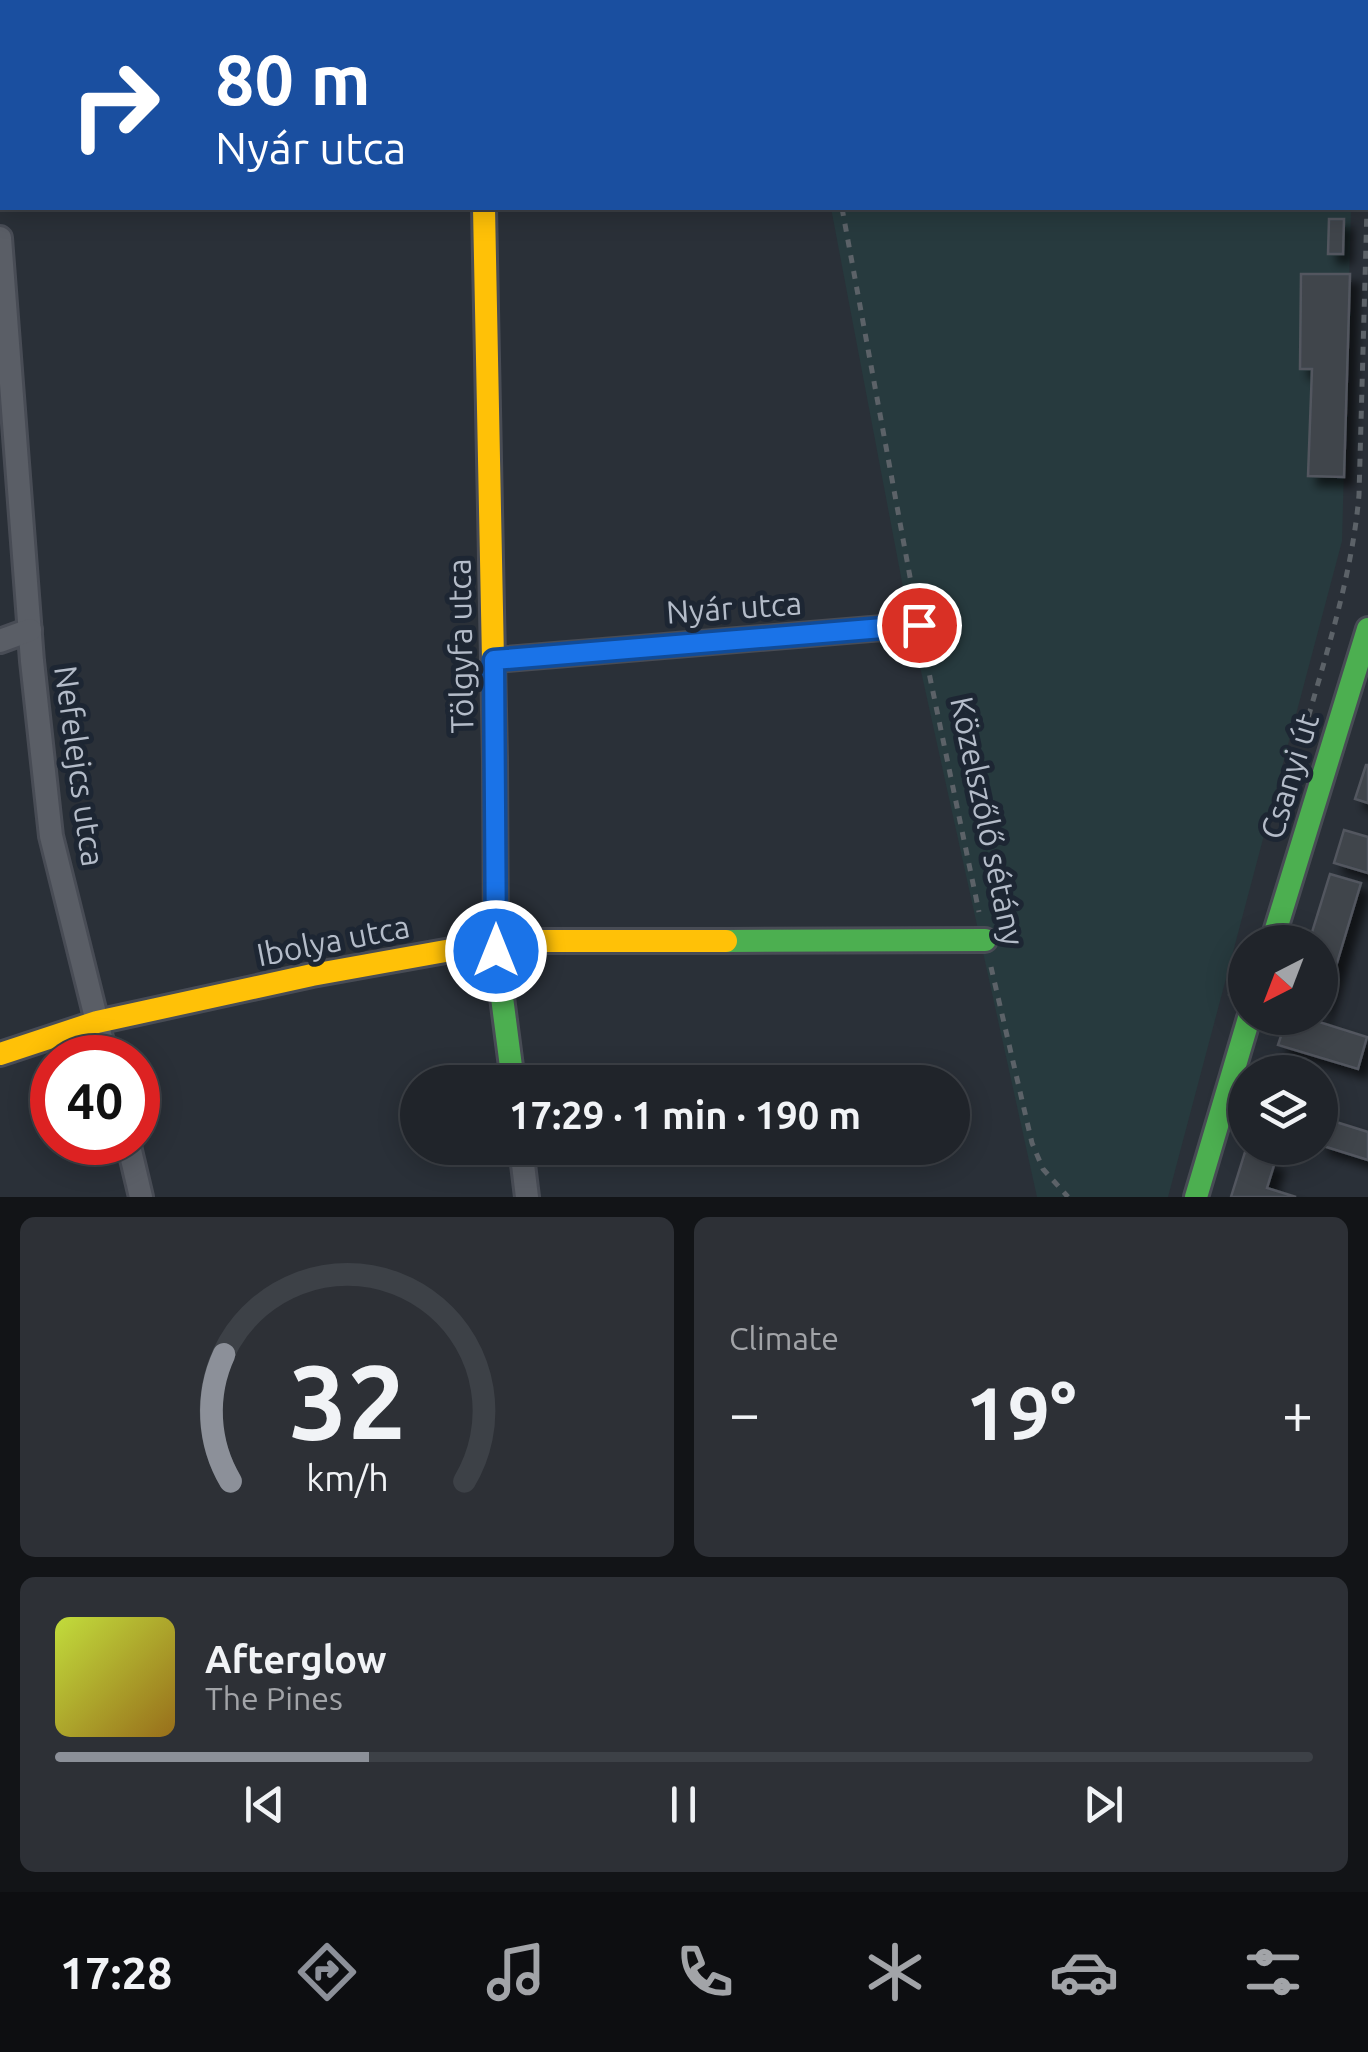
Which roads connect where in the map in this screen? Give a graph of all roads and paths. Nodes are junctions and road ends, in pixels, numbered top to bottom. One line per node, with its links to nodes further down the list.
1 (484, 210): 9 (street, Tölgyfa utca)
2 (842, 210): 5 (path, Közelszőlő sétány)
3 (1367, 210): 10 (path)
4 (0, 238): 7 (street, Nefelejcs utca)
5 (919, 625): 9 (street, Nyár utca); 12 (path, Közelszőlő sétány)
6 (1368, 629): 11 (street, Csanyi út)
7 (30, 630): 8 (street); 14 (street, Nefelejcs utca)
8 (0, 641)
9 (494, 660): 13 (street, Tölgyfa utca)
10 (1304, 733)
11 (1277, 925)
12 (985, 940): 13 (street, Ibolya utca); 23 (path, Közelszőlő sétány)
13 (496, 942): 14 (street, Ibolya utca); 18 (street, Tölgyfa utca)
14 (97, 1022): 15 (street, Nefelejcs utca); 17 (street, Ibolya utca)
15 (100, 1035)
16 (1245, 1035): 24 (street)
17 (0, 1054)
18 (511, 1065)
19 (133, 1165): 21 (street)
20 (523, 1165): 22 (street)
21 (141, 1197)
22 (526, 1197)
23 (1068, 1197)
24 (1196, 1197)

